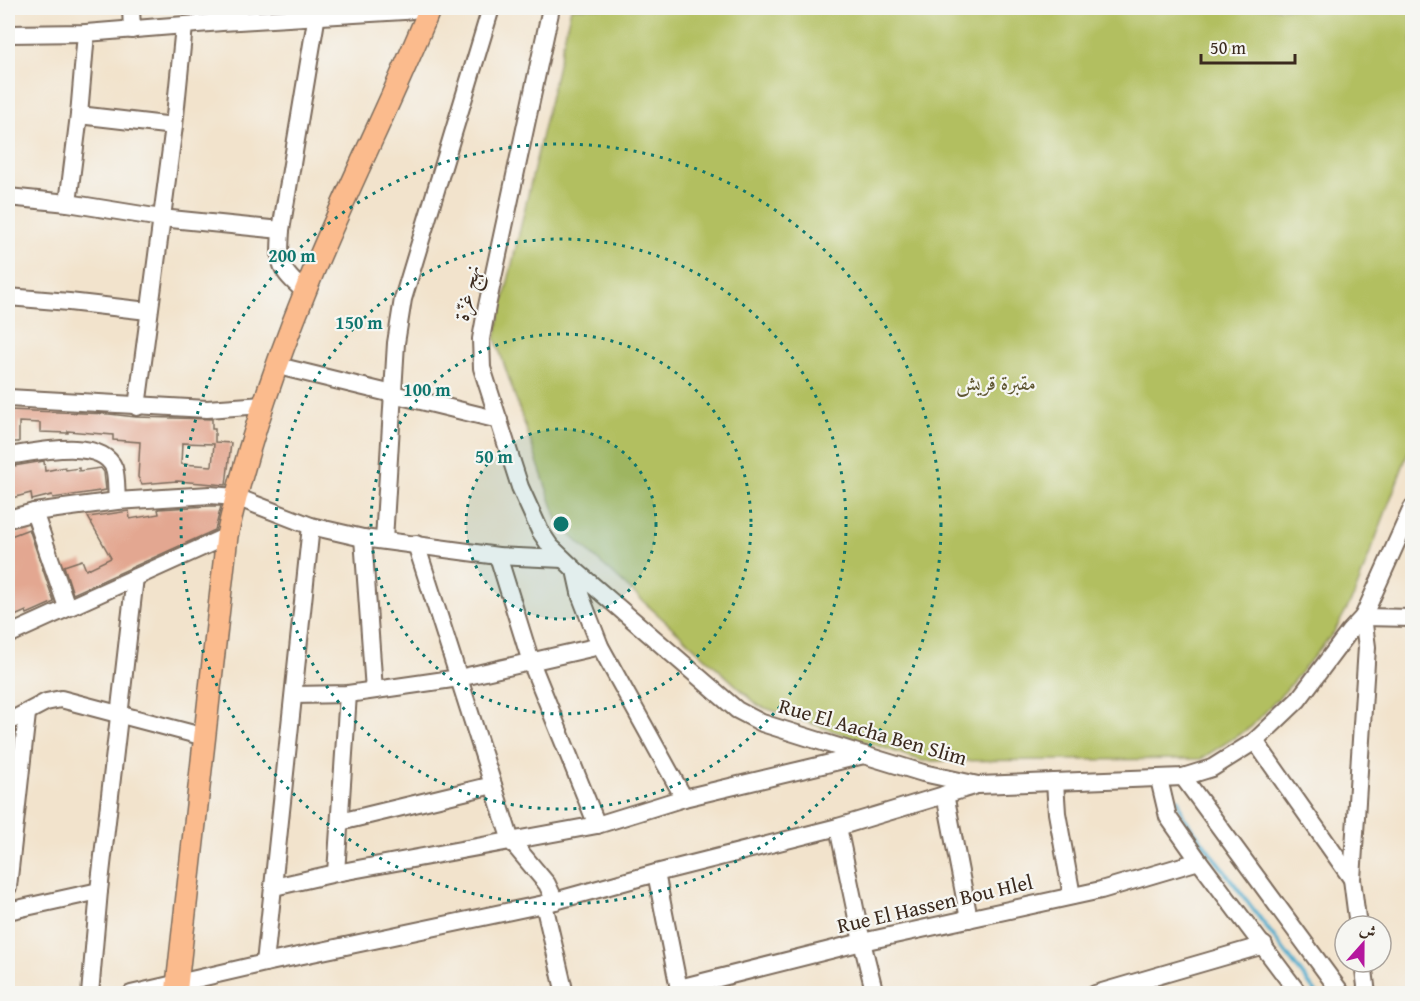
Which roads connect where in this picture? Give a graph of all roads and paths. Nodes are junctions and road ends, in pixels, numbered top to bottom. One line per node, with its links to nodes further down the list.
1 (131, 8): 9 (street)
2 (424, 8): 6 (street)
3 (430, 8): 18 (main road)
4 (491, 8): 22 (street)
5 (551, 8): 26 (street, نهج غزّة)
6 (318, 12): 7 (street); 17 (street)
7 (222, 15): 8 (street)
8 (184, 26): 9 (street); 13 (street)
9 (132, 30): 10 (street)
10 (86, 33): 11 (street); 12 (street)
11 (8, 34)
12 (79, 115): 13 (street); 15 (street)
13 (174, 126): 16 (street)
14 (8, 197): 15 (street)
15 (68, 203): 16 (street)
16 (161, 218): 17 (street); 20 (street)
17 (281, 230): 18 (street)
18 (305, 292): 21 (main road)
19 (8, 297): 20 (street)
20 (148, 311): 25 (street)
21 (278, 366): 22 (street); 24 (main road)
22 (393, 395): 26 (street); 36 (street)
23 (8, 398): 25 (street)
24 (264, 405): 25 (street); 28 (main road)
25 (137, 407)
26 (499, 420): 39 (street, نهج غزّة)
27 (8, 456): 29 (street)
28 (236, 497): 29 (street); 33 (street); 34 (main road)
29 (117, 501): 31 (street)
30 (1413, 508): 42 (street)
31 (34, 512): 32 (street); 41 (street)
32 (8, 519)
33 (311, 526): 35 (street); 50 (street)
34 (228, 536): 40 (street); 54 (main road)
35 (363, 538): 36 (street); 48 (street)
36 (384, 540): 37 (street)
37 (416, 544): 38 (street); 47 (street)
38 (498, 556): 39 (street); 46 (street)
39 (569, 564): 45 (street); 56 (street, Rue El Aacha Ben Slim)
40 (135, 578): 41 (street); 52 (street)
41 (67, 607): 44 (street)
42 (1364, 617): 43 (street); 55 (street, Rue El Aacha Ben Slim); 72 (street)
43 (1413, 618)
44 (8, 635)
45 (600, 646): 46 (street); 63 (street)
46 (531, 662): 47 (street); 66 (street)
47 (459, 678): 48 (street); 61 (street)
48 (374, 690): 49 (street)
49 (348, 694): 50 (street); 65 (street)
50 (294, 695): 74 (street)
51 (27, 714): 52 (street); 53 (street); 64 (street)
52 (120, 714): 54 (street); 75 (street)
53 (8, 722)
54 (205, 736): 85 (main road)
55 (1255, 741): 57 (street, Rue El Aacha Ben Slim); 72 (street)
56 (864, 755): 60 (street, Rue El Aacha Ben Slim); 63 (street)
57 (1183, 777): 58 (street, Rue El Aacha Ben Slim); 93 (street)
58 (1160, 779): 59 (street, Rue El Aacha Ben Slim); 69 (street)
59 (1055, 782): 60 (street, Rue El Aacha Ben Slim); 76 (street)
60 (978, 785): 62 (street)
61 (493, 786): 65 (street); 68 (street)
62 (945, 794): 67 (street); 80 (street)
63 (684, 798): 66 (street)
64 (12, 806): 73 (street)
65 (340, 822): 70 (street)
66 (597, 825): 68 (street)
67 (838, 827): 71 (street); 81 (street)
68 (511, 841): 70 (street); 77 (street)
69 (1199, 861): 76 (street, Rue El Hassen Bou Hlel); 82 (street)
70 (336, 873): 74 (street)
71 (656, 873): 77 (street); 86 (street)
72 (1352, 879): 79 (street)
73 (8, 887)
74 (274, 887): 83 (street)
75 (99, 891): 78 (street); 87 (street)
76 (1072, 896): 80 (street, Rue El Hassen Bou Hlel)
77 (549, 902): 83 (street); 89 (street)
78 (8, 911)
79 (1356, 914)
80 (969, 919): 81 (street, Rue El Hassen Bou Hlel)
81 (862, 942): 86 (street, Rue El Hassen Bou Hlel); 90 (street)
82 (1264, 945): 91 (street); 92 (street)
83 (265, 963): 85 (street)
84 (1365, 974): 94 (street)
85 (177, 988): 88 (street)
86 (680, 990)
87 (90, 993)
88 (131, 993)
89 (565, 993)
90 (875, 993)
91 (1095, 993)
92 (1299, 993)
93 (1342, 993)
94 (1367, 993)

